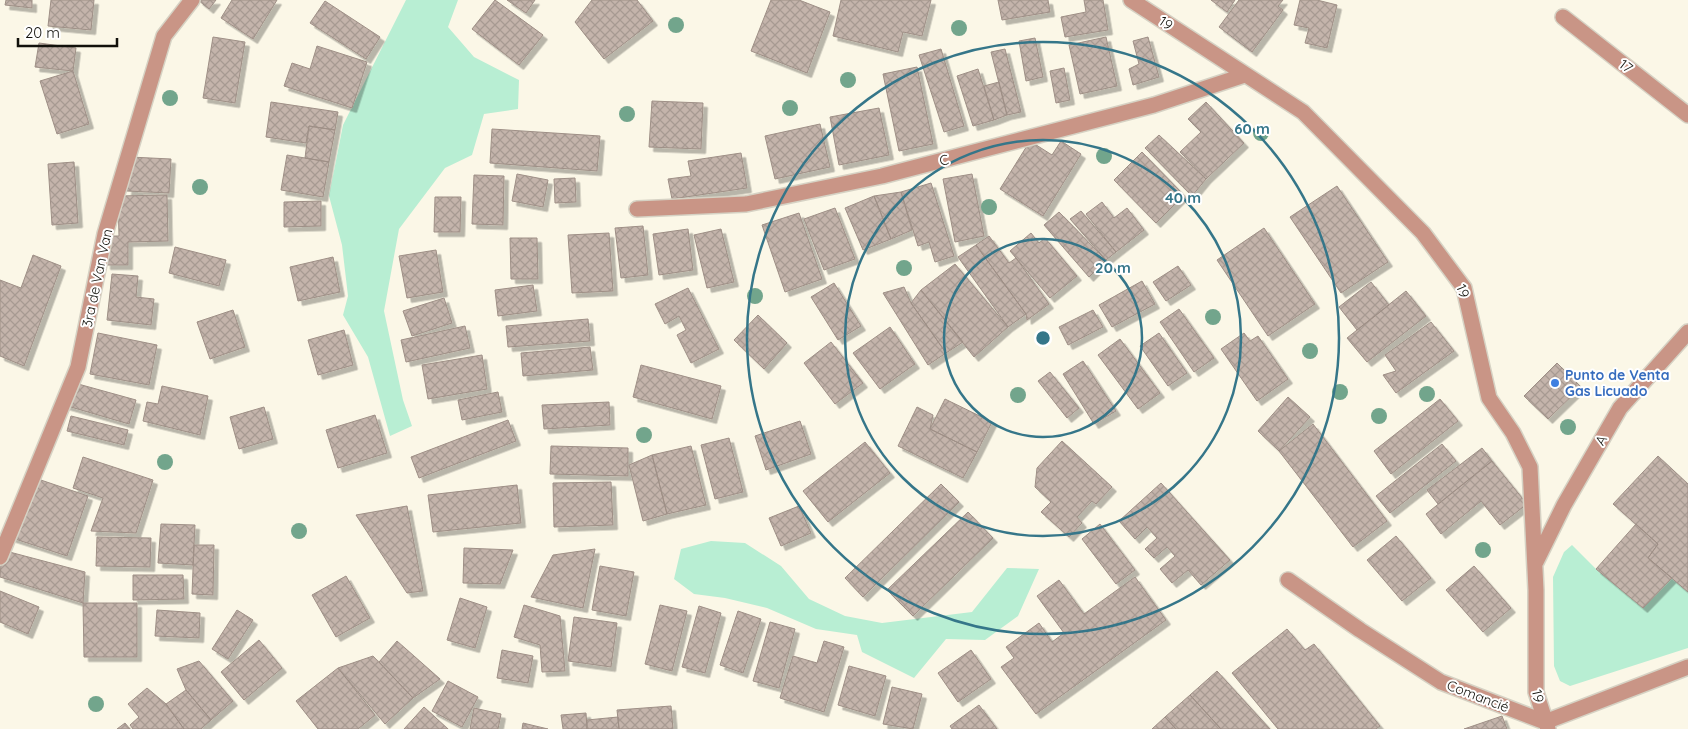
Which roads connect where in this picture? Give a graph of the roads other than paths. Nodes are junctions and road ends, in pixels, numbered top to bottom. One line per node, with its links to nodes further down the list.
1 (192, 0): 8 (street, 3ra de Van Van)
2 (1131, 0): 4 (street, 19)
3 (1563, 17): 5 (street, 17)
4 (1245, 75): 6 (street, C); 9 (street, 19)
5 (1688, 115)
6 (637, 209)
7 (1688, 332): 9 (street, A)
8 (0, 557)
9 (1536, 564): 12 (street, 19)
10 (1288, 580): 12 (street, Comancié)
11 (1688, 667): 12 (street)
12 (1546, 725)

